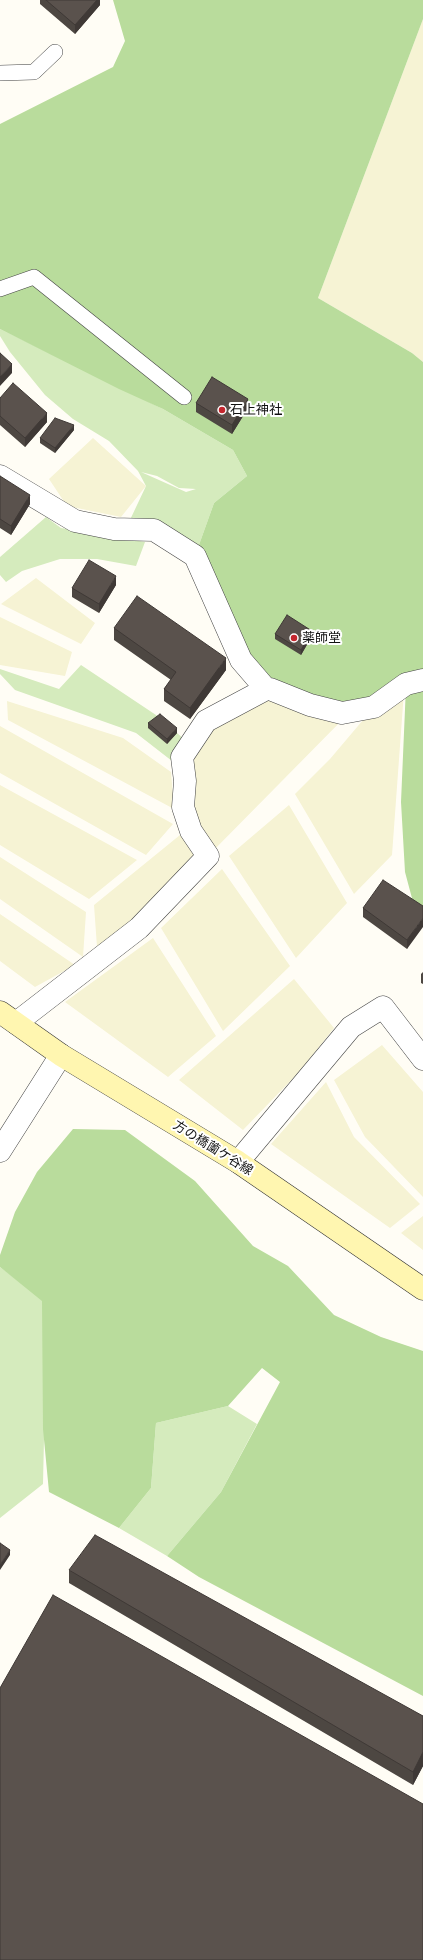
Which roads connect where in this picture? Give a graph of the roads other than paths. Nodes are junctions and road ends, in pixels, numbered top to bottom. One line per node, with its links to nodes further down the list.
1 (55, 52): 2 (lane)
2 (0, 73)
3 (0, 289): 4 (lane)
4 (184, 397)
5 (0, 476): 7 (street)
6 (423, 680): 7 (street)
7 (266, 689): 8 (street)
8 (8, 1018): 9 (main road, 方の橋薗ケ谷線)
9 (61, 1055): 11 (street); 12 (main road, 方の橋薗ケ谷線)
10 (423, 1059): 12 (street)
11 (0, 1151)
12 (238, 1162): 13 (main road, 方の橋薗ケ谷線)
13 (423, 1289)

